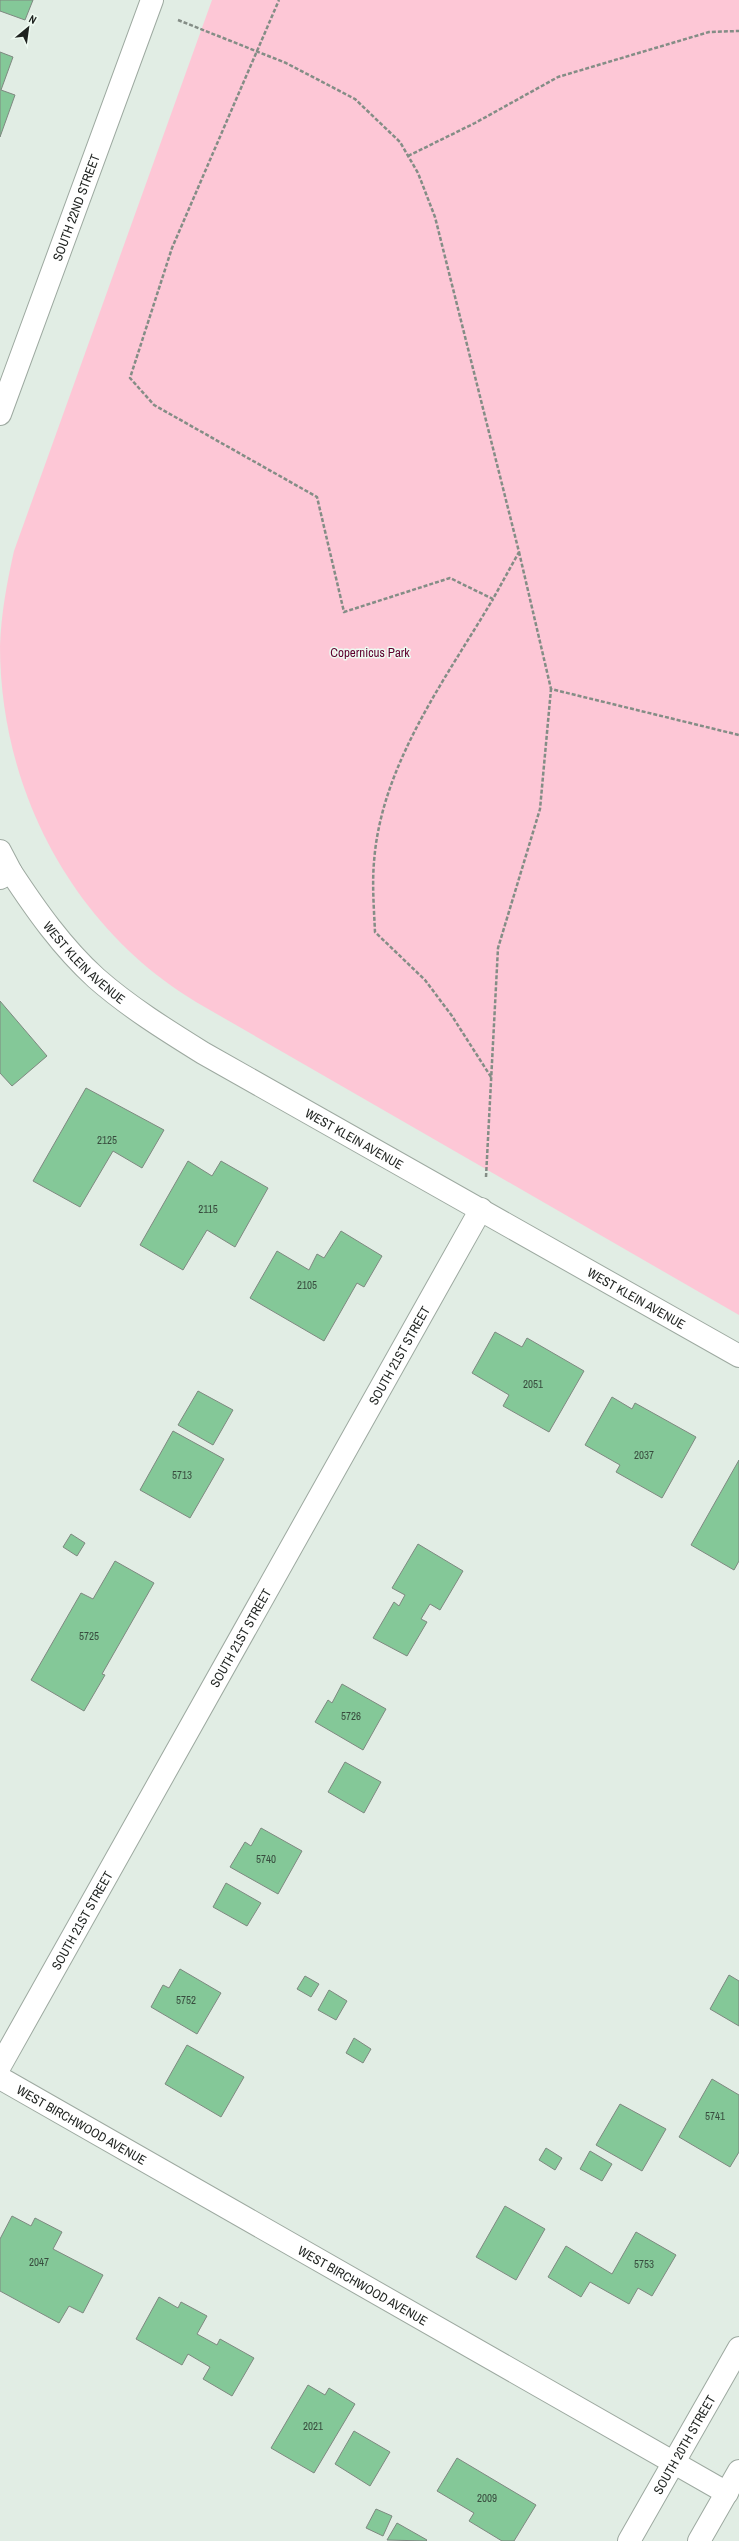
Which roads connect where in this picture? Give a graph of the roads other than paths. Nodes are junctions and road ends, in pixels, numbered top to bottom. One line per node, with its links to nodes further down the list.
1 (150, 4): 2 (street, SOUTH 22ND STREET)
2 (0, 414)
3 (0, 851): 4 (street)
4 (5, 875): 5 (street, WEST KLEIN AVENUE)
5 (481, 1209): 6 (street, WEST KLEIN AVENUE); 7 (street, SOUTH 21ST STREET)
6 (739, 1356)
7 (0, 2066)
8 (0, 2078): 10 (street, WEST BIRCHWOOD AVENUE)
9 (739, 2348): 10 (street, SOUTH 20TH STREET)
10 (674, 2463): 12 (street, WEST BIRCHWOOD AVENUE); 13 (street, SOUTH 20TH STREET)
11 (739, 2471): 12 (street)
12 (726, 2493): 14 (street)
13 (629, 2541)
14 (700, 2541)

